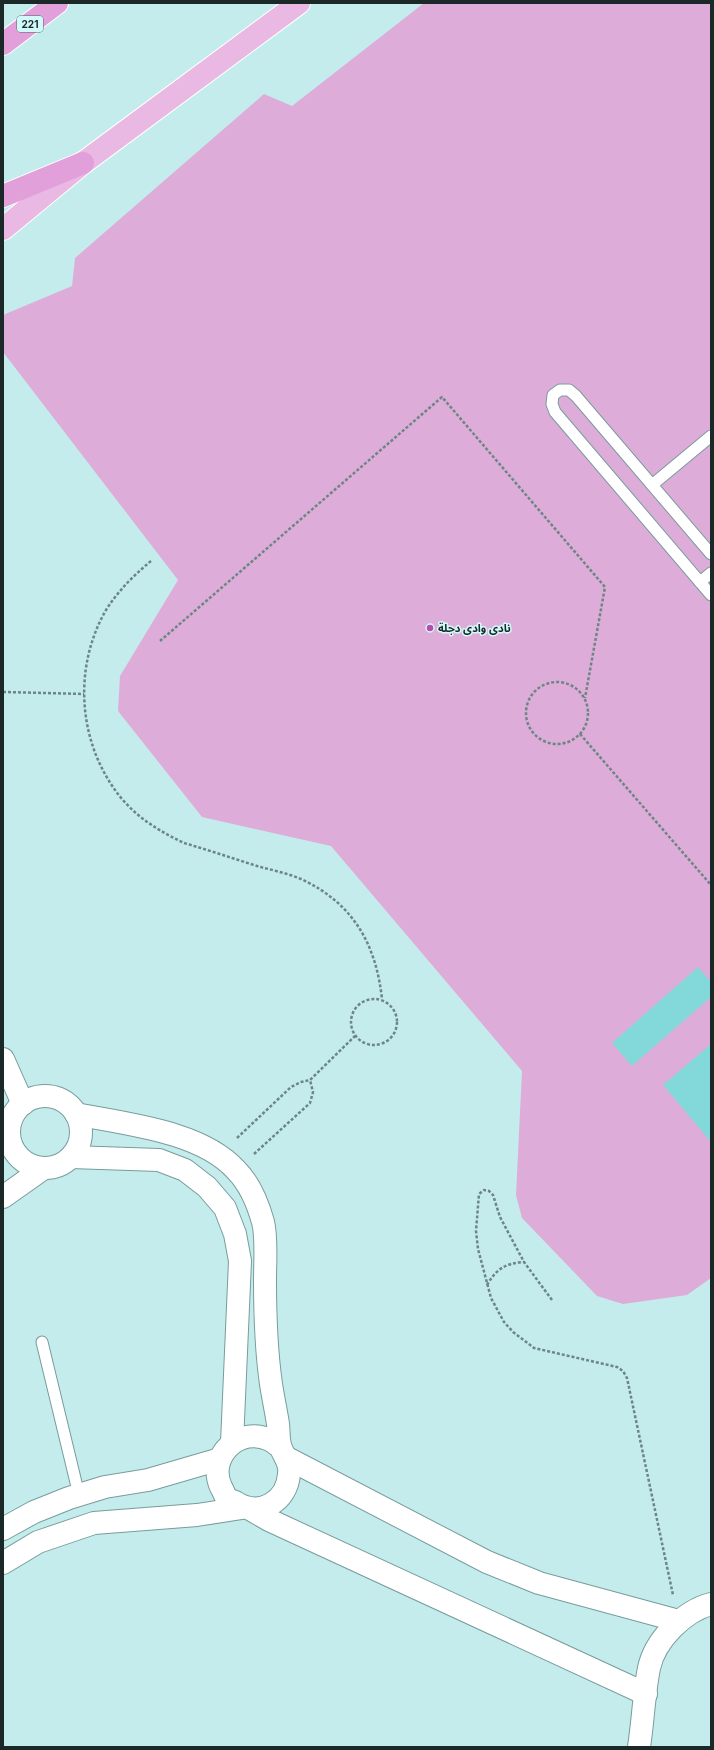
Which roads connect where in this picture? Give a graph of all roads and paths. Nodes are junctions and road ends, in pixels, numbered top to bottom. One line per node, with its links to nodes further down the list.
1 (57, 3): 3 (highway, 221)
2 (299, 3): 4 (main road)
3 (3, 44)
4 (83, 163): 5 (highway); 6 (main road)
5 (3, 196)
6 (3, 229)
7 (711, 436): 8 (lane)
8 (652, 486): 9 (lane); 12 (lane)
9 (711, 554)
10 (151, 561): 16 (path)
11 (711, 573): 12 (lane)
12 (700, 582): 13 (lane)
13 (711, 594)
14 (160, 641): 17 (path)
15 (3, 692): 16 (path)
16 (84, 694): 20 (path)
17 (585, 698): 18 (path); 18 (path)
18 (580, 734): 19 (path)
19 (711, 885)
20 (382, 1000): 21 (path); 21 (path)
21 (355, 1036): 23 (path)
22 (3, 1059): 24 (street)
23 (310, 1080): 27 (path); 30 (path)
24 (23, 1104): 25 (street); 26 (street)
25 (76, 1114): 27 (street); 28 (street)
26 (6, 1132): 29 (street)
27 (220, 1154): 30 (street)
28 (71, 1157): 29 (street); 36 (street)
29 (44, 1168): 31 (street)
30 (237, 1170): 37 (street)
31 (3, 1197)
32 (524, 1262): 33 (path); 33 (path); 34 (path)
33 (487, 1285): 43 (path)
34 (552, 1300)
35 (42, 1342): 38 (lane)
36 (226, 1451): 37 (street); 38 (street); 39 (street)
37 (284, 1453): 39 (street); 43 (street)
38 (78, 1495): 40 (street)
39 (246, 1508): 41 (street); 44 (street)
40 (3, 1529)
41 (3, 1563)
42 (711, 1604): 43 (street)
43 (679, 1621): 44 (street)
44 (646, 1694): 45 (street)
45 (640, 1747)

